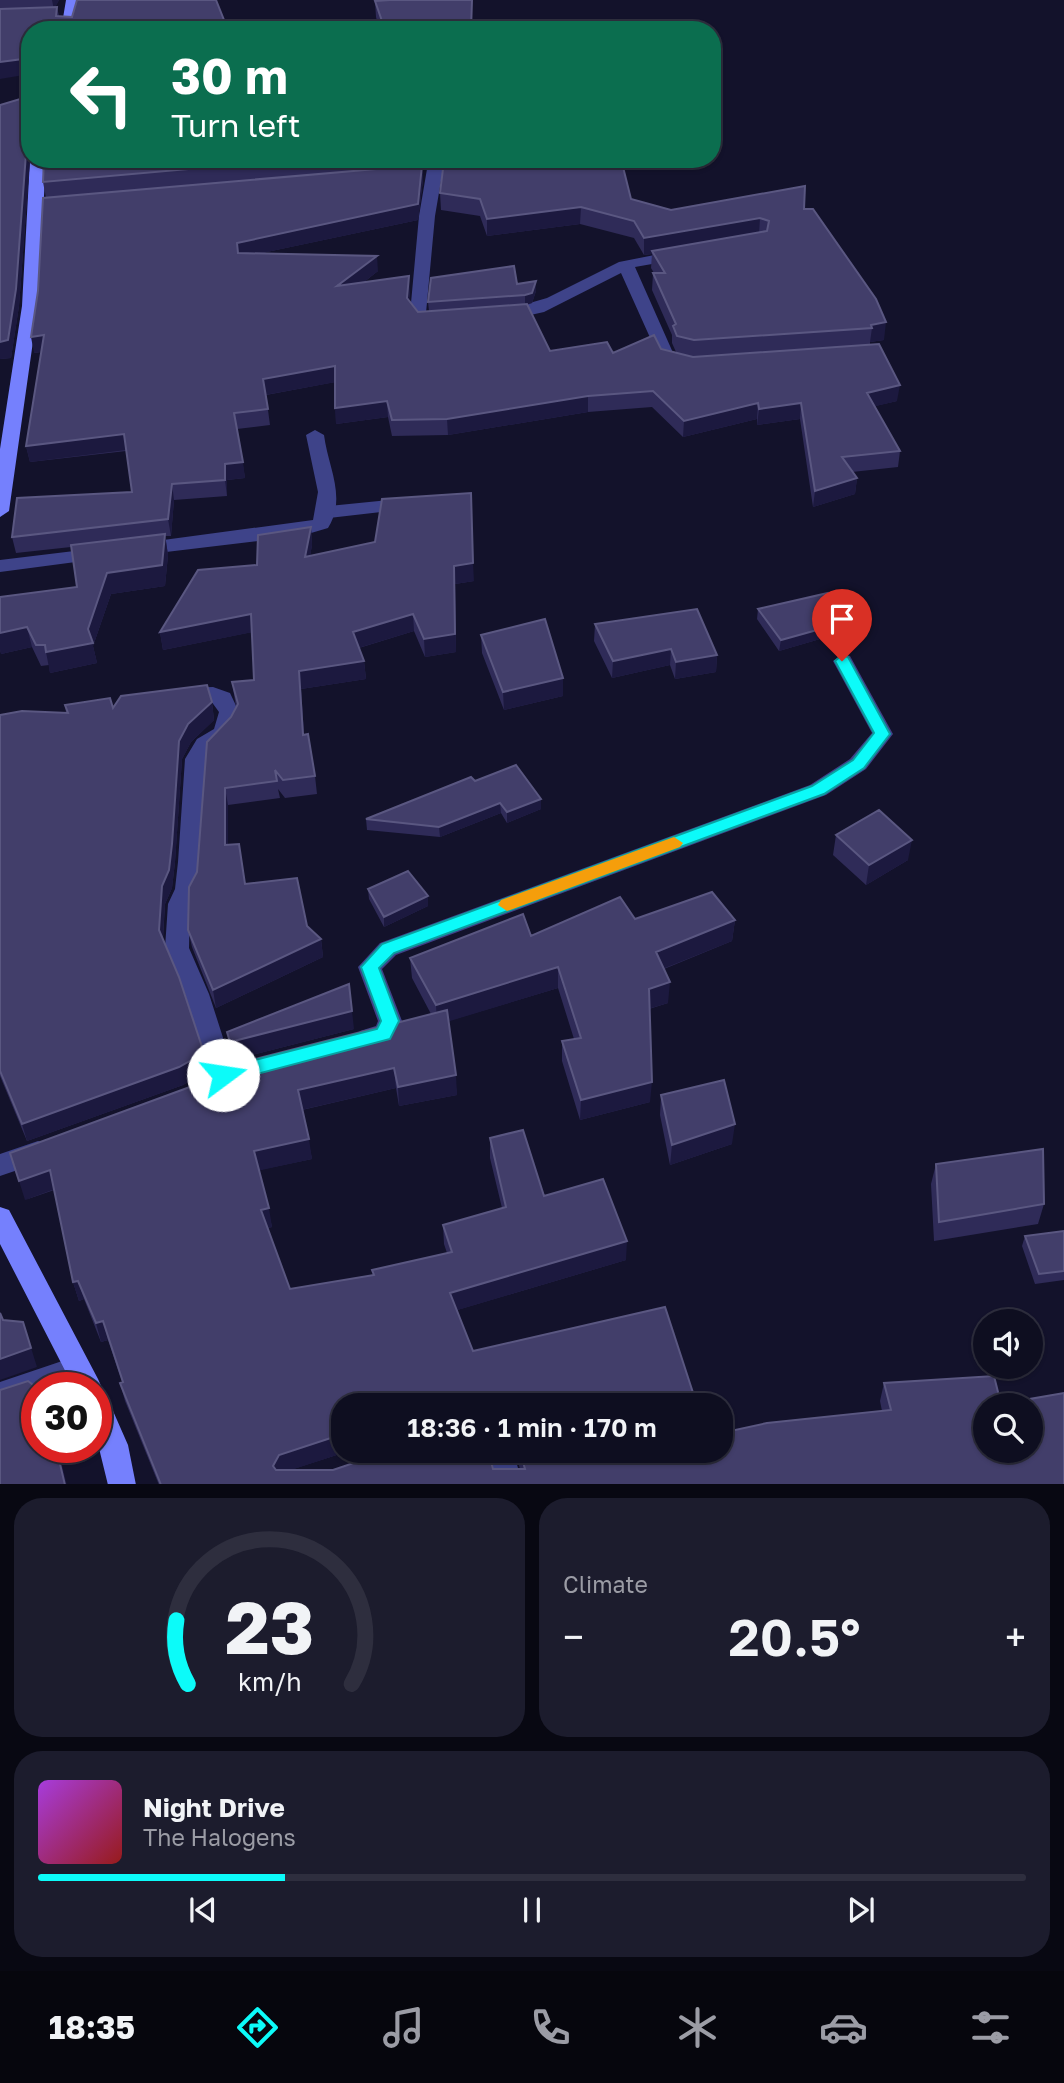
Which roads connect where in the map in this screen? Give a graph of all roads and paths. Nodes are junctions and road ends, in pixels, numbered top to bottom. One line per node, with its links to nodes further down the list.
1 (73, 0): 2 (street)
2 (66, 21)
3 (39, 168): 12 (street)
4 (454, 168): 8 (street)
5 (692, 253): 6 (street)
6 (626, 265): 7 (street); 9 (street)
7 (484, 318)
8 (463, 320)
9 (705, 364)
10 (314, 435): 13 (street)
11 (429, 502): 13 (street)
12 (0, 511)
13 (330, 512): 14 (street)
14 (0, 566)
15 (842, 661): 17 (street)
16 (158, 699): 18 (street)
17 (346, 1044)
18 (226, 1077)
19 (58, 1145): 20 (street)
20 (0, 1165)
21 (0, 1218): 22 (street)
22 (80, 1372)
23 (21, 1391): 24 (street)
24 (0, 1395)
25 (112, 1440): 27 (street)
26 (503, 1463): 28 (street)
27 (122, 1484)
28 (509, 1484)

